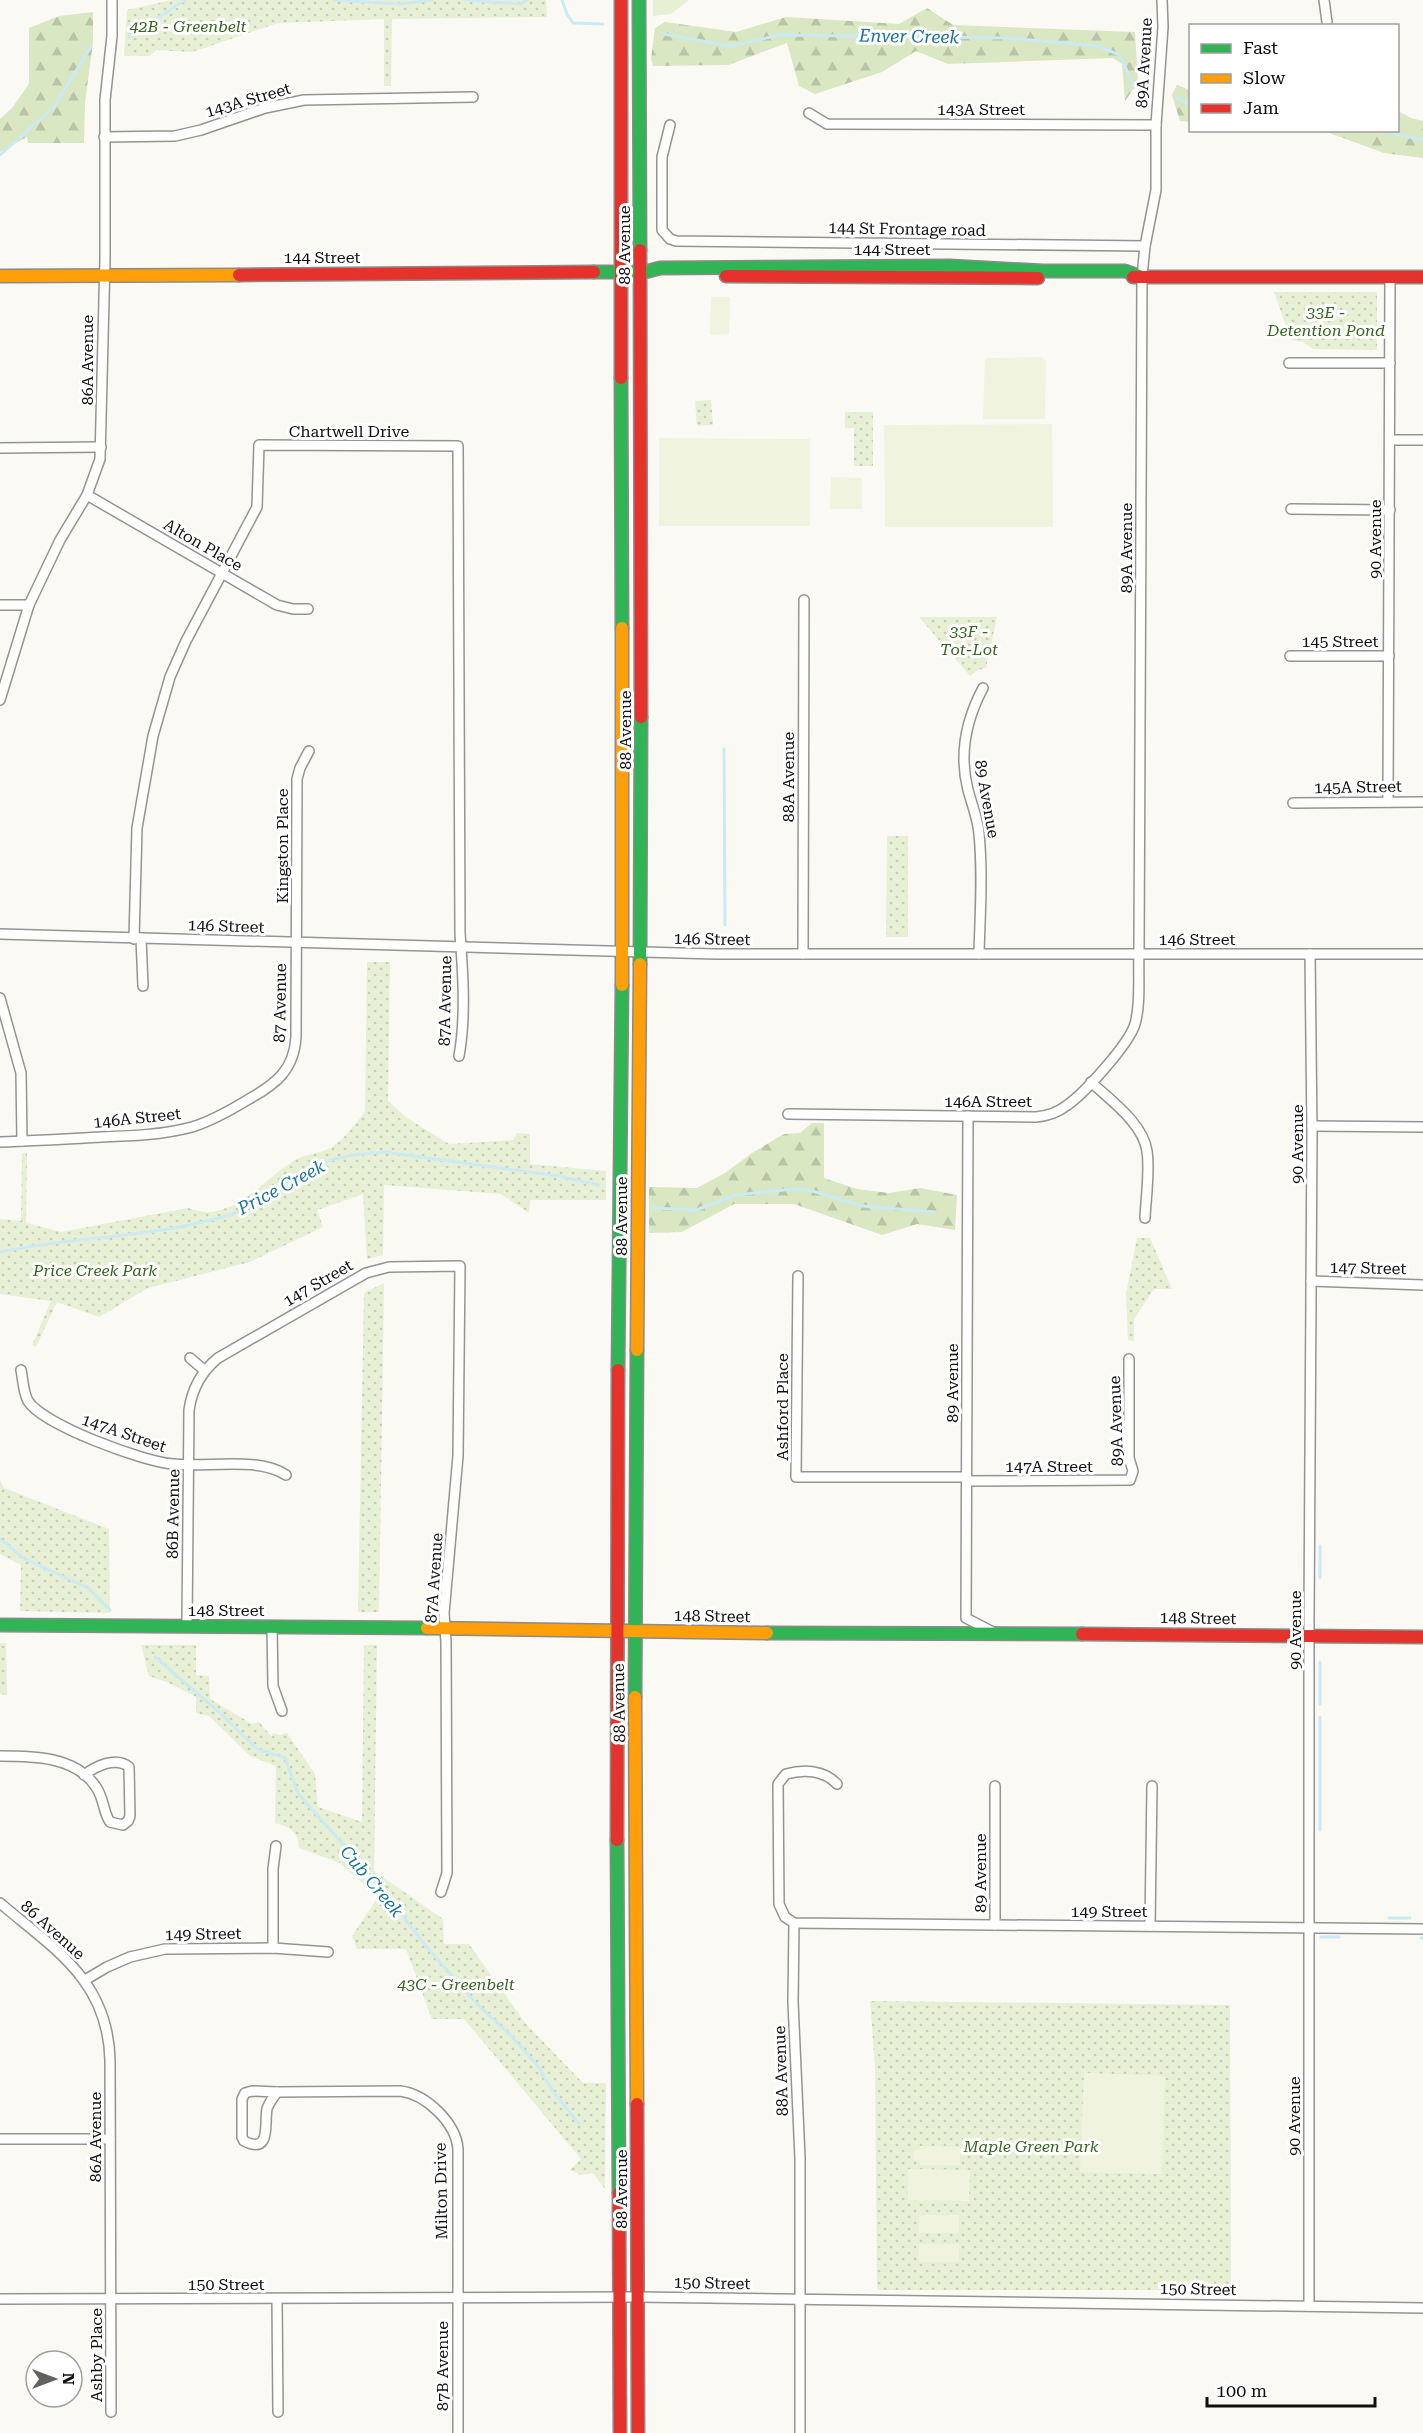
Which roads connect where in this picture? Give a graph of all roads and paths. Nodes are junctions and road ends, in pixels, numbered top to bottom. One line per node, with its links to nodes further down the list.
1 (112, 0): 11 (street, 86A Avenue)
2 (621, 0): 13 (main road, 88 Avenue)
3 (639, 0): 14 (main road, 88 Avenue)
4 (1162, 0): 10 (street, 89A Avenue)
5 (1324, 0): 6 (street)
6 (1327, 22)
7 (473, 97): 11 (street, 143A Street)
8 (809, 113): 10 (street, 143A Street)
9 (670, 125): 12 (street, 144 St Frontage road)
10 (1156, 125): 12 (street, 89A Avenue)
11 (104, 137): 15 (street, 86A Avenue)
12 (1145, 246): 17 (street, 89A Avenue)
13 (622, 272): 14 (main road, 144 Street); 15 (main road, 144 Street); 46 (main road, 88 Avenue)
14 (643, 272): 17 (main road, 144 Street); 47 (main road, 88 Avenue)
15 (103, 275): 16 (main road, 144 Street); 24 (street, 86A Avenue)
16 (0, 276)
17 (1140, 276): 18 (main road, 144 Street); 50 (street, 89A Avenue)
18 (1390, 276): 19 (main road, 144 Street); 21 (street, 90 Avenue)
19 (1423, 277)
20 (1289, 363): 21 (street)
21 (1390, 363): 22 (street, 90 Avenue)
22 (1390, 440): 23 (street); 28 (street, 90 Avenue)
23 (1423, 440)
24 (101, 447): 25 (street); 26 (street, 86A Avenue)
25 (0, 448)
26 (87, 495): 29 (street, Alton Place); 32 (street, 86A Avenue)
27 (1291, 508): 28 (street)
28 (1390, 510): 35 (street, 90 Avenue)
29 (221, 574): 33 (street, Alton Place); 43 (street, Chartwell Drive); 45 (street, Chartwell Drive)
30 (804, 600): 48 (street, 88A Avenue)
31 (0, 604): 32 (street)
32 (29, 604): 37 (street, 86A Avenue)
33 (308, 609)
34 (1290, 657): 35 (street, 145 Street)
35 (1389, 657): 39 (street, 90 Avenue)
36 (982, 688): 49 (street, 89 Avenue)
37 (0, 699)
38 (309, 751): 44 (street, Kingston Place)
39 (1388, 802): 40 (street, 145A Street); 41 (street, 145A Street)
40 (1423, 802)
41 (1293, 803)
42 (0, 934): 43 (street, 146 Street)
43 (138, 938): 44 (street, 146 Street); 53 (street)
44 (296, 943): 45 (street, 146 Street); 56 (street, 87 Avenue)
45 (461, 947): 46 (street, 146 Street); 55 (street, 87A Avenue)
46 (622, 951): 47 (street, 146 Street); 81 (main road, 88 Avenue)
47 (640, 952): 48 (street, 146 Street); 82 (main road, 88 Avenue)
48 (803, 954): 49 (street, 146 Street)
49 (979, 954): 50 (street, 146 Street)
50 (1139, 954): 51 (street, 146 Street); 57 (street, 89A Avenue)
51 (1310, 954): 52 (street, 146 Street); 60 (street, 90 Avenue)
52 (1423, 954)
53 (143, 986)
54 (0, 998): 62 (street)
55 (459, 1056)
56 (291, 1062): 62 (street, 146A Street)
57 (1091, 1082): 59 (street, 146A Street); 64 (street)
58 (788, 1114): 59 (street, 146A Street)
59 (968, 1116): 75 (street, 89 Avenue)
60 (1312, 1126): 61 (street); 67 (street, 90 Avenue)
61 (1423, 1127)
62 (22, 1141): 63 (street, 146A Street)
63 (0, 1142)
64 (1145, 1218)
65 (460, 1266): 72 (street, 147 Street); 80 (street, 87A Avenue)
66 (798, 1276): 75 (street, Ashford Place)
67 (1311, 1281): 68 (street, 147 Street); 84 (street, 90 Avenue)
68 (1423, 1285)
69 (190, 1358): 72 (street)
70 (1129, 1359): 76 (street, 89A Avenue)
71 (21, 1370): 73 (street, 147A Street)
72 (204, 1370): 73 (street, 86B Avenue)
73 (188, 1465): 74 (street, 147A Street); 78 (street, 86B Avenue)
74 (286, 1474)
75 (967, 1479): 76 (street, 147A Street); 83 (street, 89 Avenue)
76 (1130, 1480)
77 (0, 1625): 78 (main road, 148 Street)
78 (187, 1626): 79 (main road, 148 Street)
79 (272, 1626): 80 (main road, 148 Street); 86 (street)
80 (445, 1628): 81 (main road, 148 Street); 93 (street, 87A Avenue)
81 (616, 1631): 82 (main road, 148 Street); 106 (main road, 88 Avenue)
82 (635, 1632): 83 (main road, 148 Street); 107 (main road, 88 Avenue)
83 (995, 1633): 84 (main road, 148 Street)
84 (1309, 1636): 85 (main road, 148 Street); 98 (street, 90 Avenue)
85 (1423, 1637)
86 (282, 1711)
87 (0, 1756): 88 (street)
88 (84, 1774): 88 (street)
89 (837, 1784): 95 (street)
90 (994, 1786): 96 (street, 89 Avenue)
91 (1152, 1786): 97 (street)
92 (276, 1846): 100 (street)
93 (441, 1892)
94 (0, 1903): 102 (street, 86 Avenue)
95 (794, 1923): 96 (street, 149 Street); 112 (street, 88A Avenue)
96 (995, 1925): 97 (street, 149 Street)
97 (1150, 1926): 98 (street, 149 Street)
98 (1309, 1928): 99 (street, 149 Street); 113 (street, 90 Avenue)
99 (1423, 1929)
100 (273, 1948): 101 (street, 149 Street); 102 (street, 149 Street)
101 (328, 1952)
102 (85, 1980): 105 (street, 86A Avenue)
103 (277, 2092): 103 (street, Milton Drive); 108 (street, Milton Drive)
104 (0, 2139): 105 (street)
105 (110, 2139): 110 (street, 86A Avenue)
106 (620, 2297): 107 (street, 150 Street); 108 (street, 150 Street); 118 (main road, 88 Avenue)
107 (638, 2297): 112 (street, 150 Street); 119 (main road, 88 Avenue)
108 (457, 2298): 111 (street, 150 Street); 117 (street, 87B Avenue)
109 (0, 2299): 110 (street, 150 Street)
110 (111, 2299): 111 (street, 150 Street); 115 (street, Ashby Place)
111 (277, 2299): 116 (street)
112 (800, 2299): 113 (street, 150 Street); 120 (street, 88A Avenue)
113 (1309, 2306): 114 (street, 150 Street)
114 (1423, 2308)
115 (111, 2412)
116 (278, 2412)
117 (458, 2433)
118 (620, 2433)
119 (639, 2433)
120 (800, 2433)

